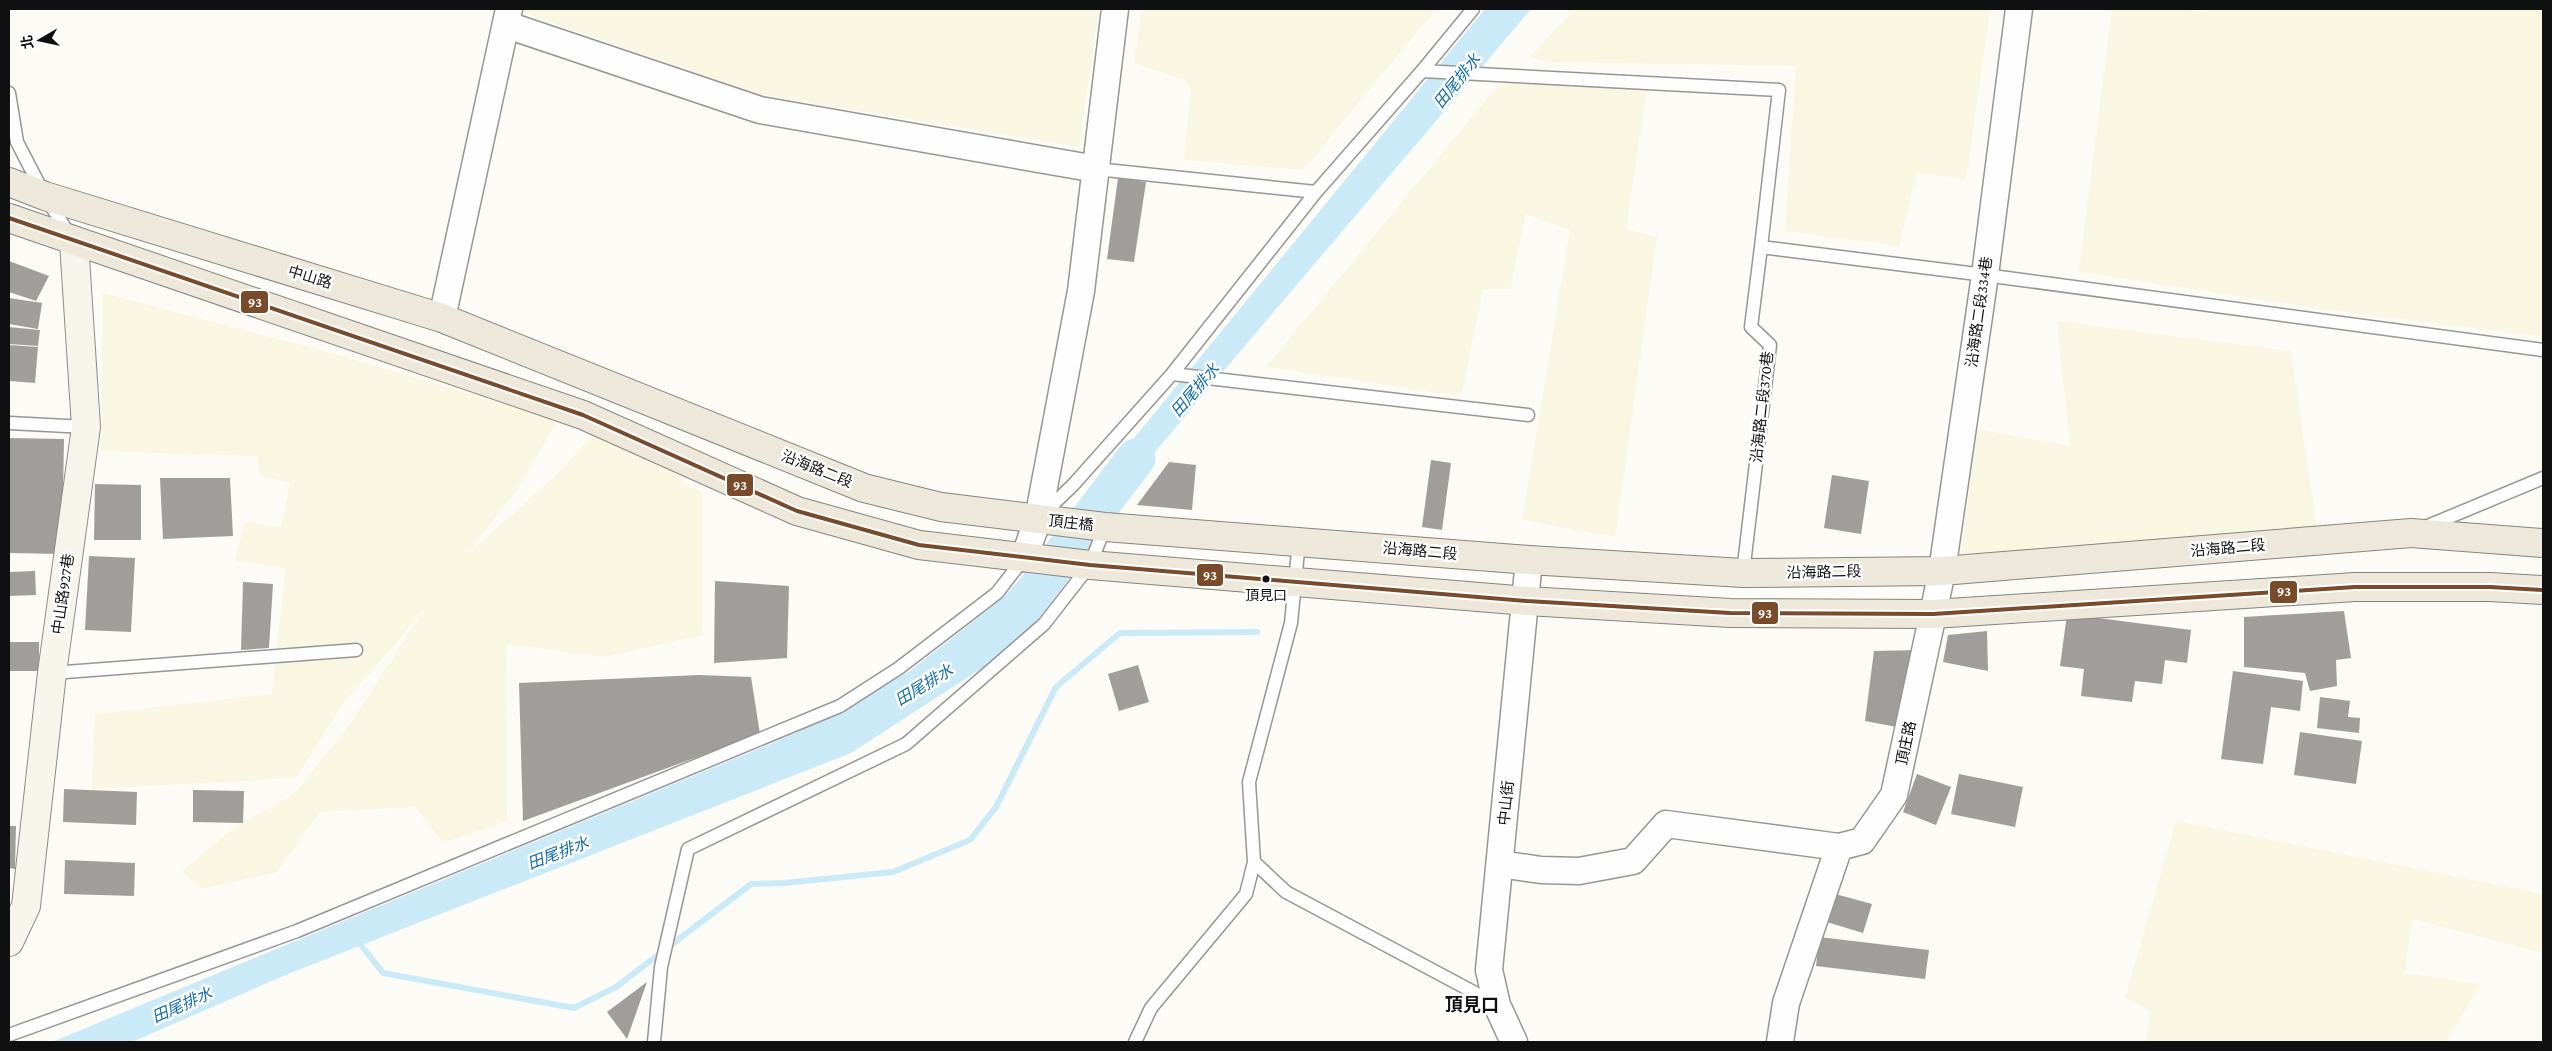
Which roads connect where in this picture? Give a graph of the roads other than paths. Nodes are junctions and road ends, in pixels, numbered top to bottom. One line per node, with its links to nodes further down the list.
1 (1115, 9): 7 (street)
2 (1473, 9): 5 (lane)
3 (2020, 9): 14 (street, 沿海路二段334巷)
4 (508, 17): 7 (street); 15 (street)
5 (1422, 71): 9 (lane); 13 (lane)
6 (9, 93): 10 (lane)
7 (1096, 169): 9 (lane); 23 (street)
8 (9, 182): 10 (main road, 中山路)
9 (1316, 192): 17 (lane)
10 (45, 196): 12 (lane); 15 (main road, 中山路)
11 (9, 218): 12 (main road)
12 (74, 242): 21 (street, 中山路927巷); 28 (main road)
13 (1761, 247): 14 (lane); 32 (lane, 沿海路二段370巷)
14 (1985, 275): 16 (lane); 31 (street, 沿海路二段334巷)
15 (442, 318): 18 (main road, 中山路)
16 (2543, 350)
17 (1172, 374): 19 (lane); 23 (lane)
18 (607, 383): 23 (main road, 沿海路二段)
19 (1528, 415)
20 (9, 423): 21 (lane)
21 (86, 427): 38 (street, 中山路927巷)
22 (2543, 478): 25 (lane)
23 (1038, 519): 24 (main road, 頂庄橋); 28 (street)
24 (1105, 527): 26 (main road, 沿海路二段); 30 (lane)
25 (2411, 533): 27 (main road, 沿海路二段); 31 (main road, 沿海路二段)
26 (1299, 541): 29 (main road, 沿海路二段); 33 (lane)
27 (2543, 543)
28 (1024, 558): 30 (main road); 44 (lane)
29 (1529, 560): 32 (main road, 沿海路二段); 35 (street, 中山街)
30 (1090, 565): 33 (main road); 45 (lane)
31 (1942, 571): 32 (main road, 沿海路二段); 36 (street, 沿海路二段334巷)
32 (1743, 573)
33 (1296, 581): 35 (main road); 40 (lane)
34 (2543, 590): 36 (main road)
35 (1527, 601): 36 (main road); 41 (street, 中山街)
36 (1934, 614): 39 (street, 頂庄路)
37 (356, 650): 38 (lane)
38 (52, 674): 42 (street, 中山路927巷)
39 (1840, 847): 41 (street); 48 (street)
40 (1254, 862): 43 (lane); 46 (lane)
41 (1500, 864): 43 (street, 中山街)
42 (9, 942)
43 (1497, 1005): 47 (street, 中山街)
44 (9, 1035)
45 (654, 1042)
46 (1135, 1042)
47 (1514, 1042)
48 (1780, 1042)

